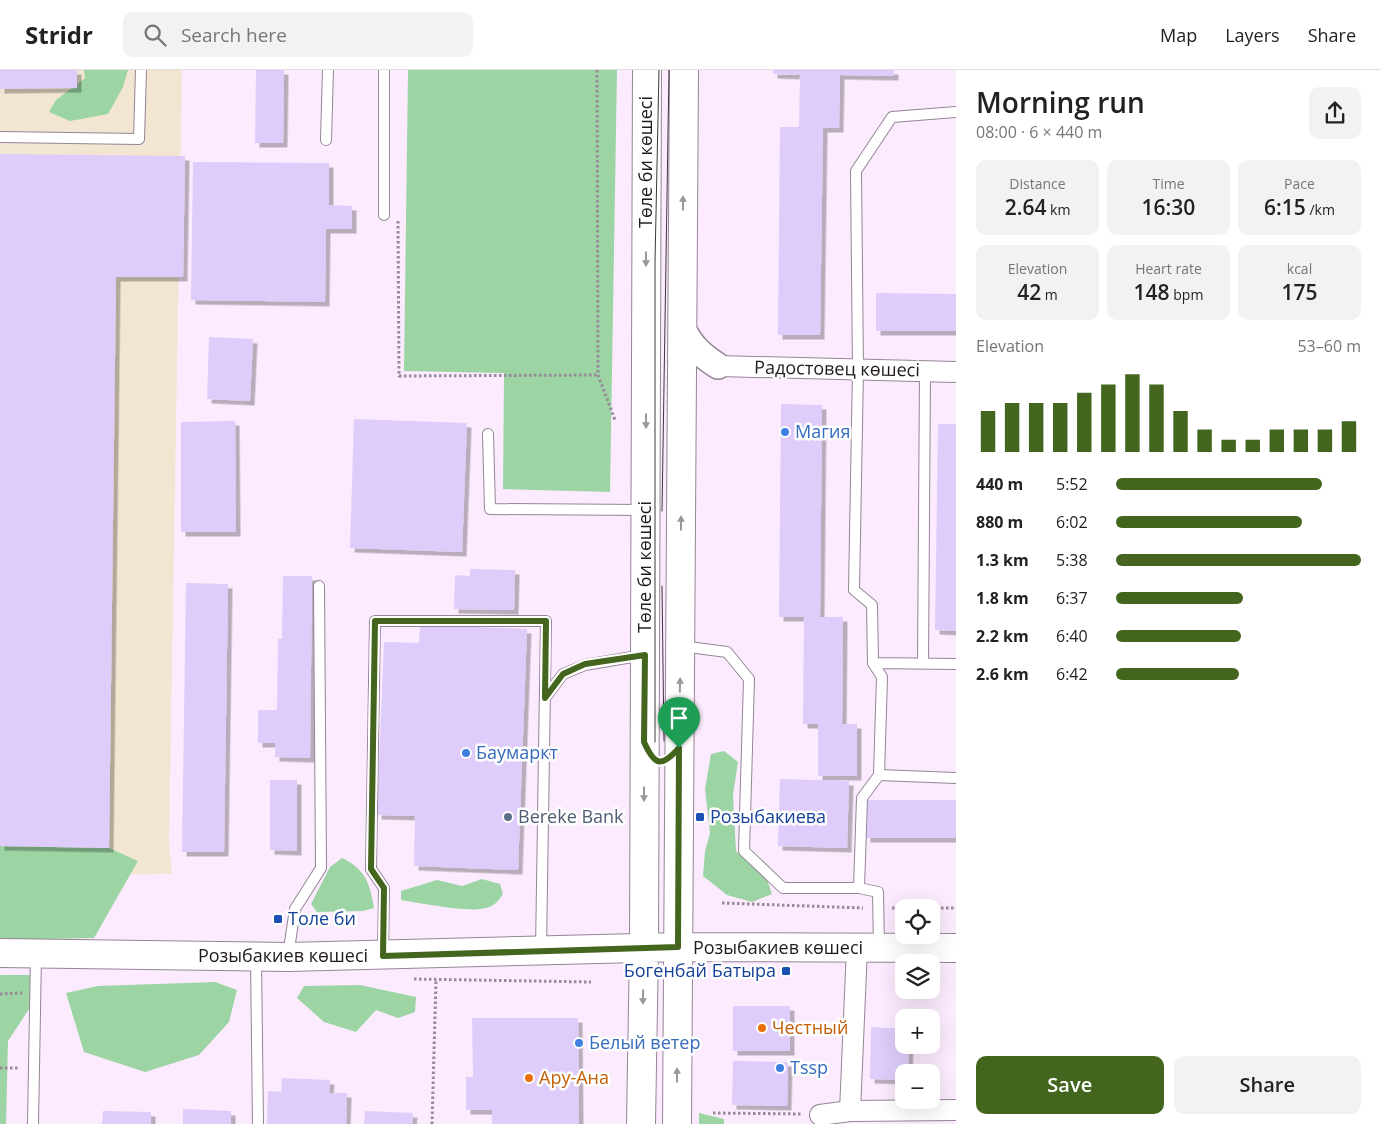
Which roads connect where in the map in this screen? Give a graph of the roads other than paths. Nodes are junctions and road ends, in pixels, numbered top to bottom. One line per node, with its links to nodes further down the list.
1 (141, 70): 7 (lane)
2 (328, 70): 8 (lane)
3 (384, 70): 9 (lane)
4 (647, 70): 16 (main road, Төле би көшесі, one-way to 16)
5 (684, 70): 10 (main road, Төле би көшесі, one-way to 5)
6 (956, 112): 12 (lane)
7 (0, 138)
8 (326, 140)
9 (384, 215)
10 (682, 327): 11 (street); 18 (main road, Төле би көшесі, one-way to 10)
11 (718, 366): 12 (street, Радостовец көшесі)
12 (858, 370): 13 (street, Радостовец көшесі); 20 (lane)
13 (925, 371): 14 (street, Радостовец көшесі); 21 (lane)
14 (956, 372)
15 (488, 434): 16 (lane)
16 (645, 510): 19 (main road, Төле би көшесі)
17 (319, 586): 38 (lane)
18 (680, 646): 25 (main road, Төле би көшесі, one-way to 18); 28 (lane)
19 (645, 655): 23 (lane); 24 (main road, Төле би көшесі)
20 (873, 663): 21 (lane); 26 (lane)
21 (923, 664): 22 (lane)
22 (956, 664)
23 (545, 698): 33 (lane); 36 (lane)
24 (644, 742): 25 (main road); 30 (main road, Төле би көшесі, one-way to 30)
25 (679, 748): 29 (main road, Төле би көшесі)
26 (879, 775): 27 (lane); 28 (lane)
27 (956, 778)
28 (859, 888): 31 (lane)
29 (678, 947): 30 (main road, Розыбакиев көшесі); 31 (main road, Розыбакиев көшесі); 45 (main road, Төле би көшесі, one-way to 29)
30 (644, 948): 33 (main road, Розыбакиев көшесі); 44 (main road, Төле би көшесі, one-way to 44)
31 (868, 948): 32 (main road, Розыбакиев көшесі); 40 (street)
32 (956, 948)
33 (541, 951): 36 (main road, Розыбакиев көшесі)
34 (0, 953): 35 (main road, Розыбакиев көшесі)
35 (36, 954): 37 (main road, Розыбакиев көшесі); 42 (lane)
36 (383, 956): 38 (main road, Розыбакиев көшесі)
37 (256, 957): 38 (main road, Розыбакиев көшесі); 43 (lane)
38 (288, 957)
39 (956, 1110): 40 (street)
40 (850, 1111): 41 (street)
41 (820, 1115)
42 (32, 1124)
43 (258, 1124)
44 (641, 1124)
45 (677, 1124)

